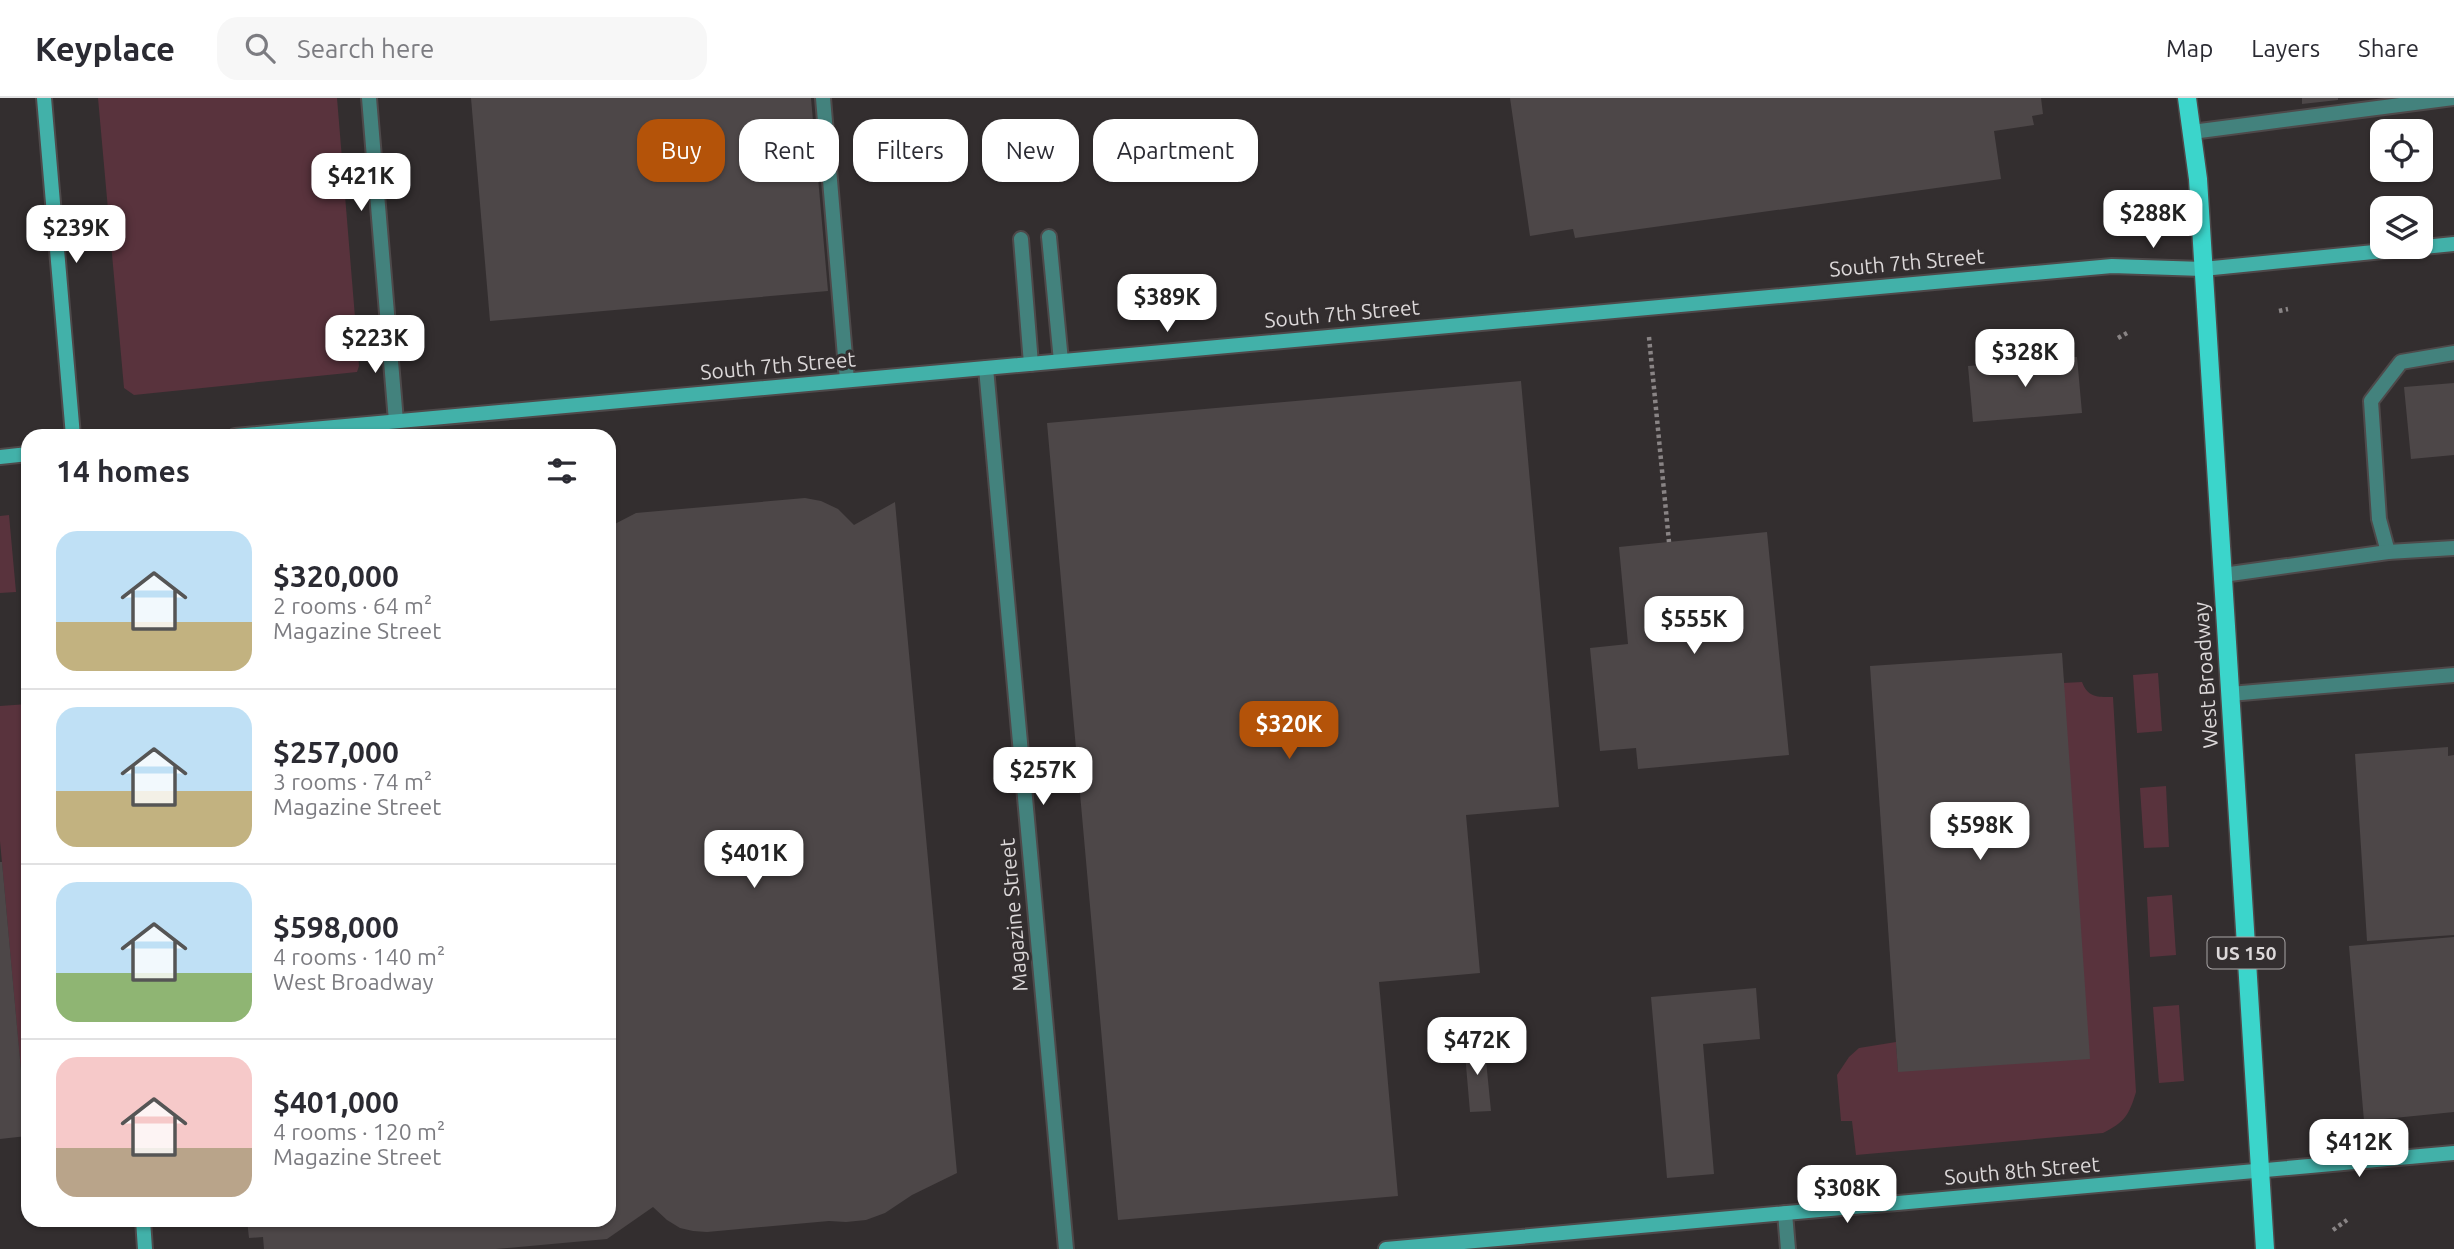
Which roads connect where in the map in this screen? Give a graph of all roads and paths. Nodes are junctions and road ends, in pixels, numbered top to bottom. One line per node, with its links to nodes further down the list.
1 (44, 98): 22 (street)
2 (369, 98): 21 (street)
3 (823, 98): 20 (street)
4 (2187, 98): 6 (main road, West Broadway / US 150)
5 (2454, 98): 6 (street)
6 (2192, 132): 10 (main road, West Broadway / US 150)
7 (1049, 237): 17 (street)
8 (1021, 239): 18 (street)
9 (2454, 244): 10 (street, South 7th Street)
10 (2203, 269): 11 (street, South 7th Street); 29 (main road, West Broadway / US 150)
11 (1646, 308): 17 (street, South 7th Street); 26 (path)
12 (2288, 309): 13 (path)
13 (2279, 311)
14 (2127, 333): 15 (path)
15 (2118, 338)
16 (2454, 353): 28 (street)
17 (1060, 361): 18 (street, South 7th Street)
18 (1031, 364): 19 (street, South 7th Street)
19 (986, 368): 20 (street, South 7th Street); 42 (street, Magazine Street)
20 (847, 380): 21 (street, South 7th Street)
21 (397, 421): 23 (street, South 7th Street)
22 (72, 429)
23 (310, 429)
24 (21, 455): 25 (street)
25 (0, 457)
26 (1669, 542)
27 (2454, 548): 28 (street)
28 (2388, 552): 29 (street)
29 (2223, 575): 31 (main road, West Broadway / US 150)
30 (2454, 675): 31 (street)
31 (2230, 694): 35 (main road, West Broadway / US 150)
32 (2330, 1128): 33 (path)
33 (2340, 1132)
34 (2454, 1153): 35 (street, South 8th Street)
35 (2260, 1171): 36 (street, South 8th Street); 45 (main road, West Broadway / US 150)
36 (1785, 1213): 40 (street, South 8th Street); 44 (street)
37 (2347, 1220): 39 (path)
38 (143, 1227): 41 (street)
39 (2333, 1230)
40 (1521, 1243): 43 (street, South 8th Street)
41 (145, 1249)
42 (1066, 1249)
43 (1385, 1249)
44 (1788, 1249)
45 (2265, 1249)

